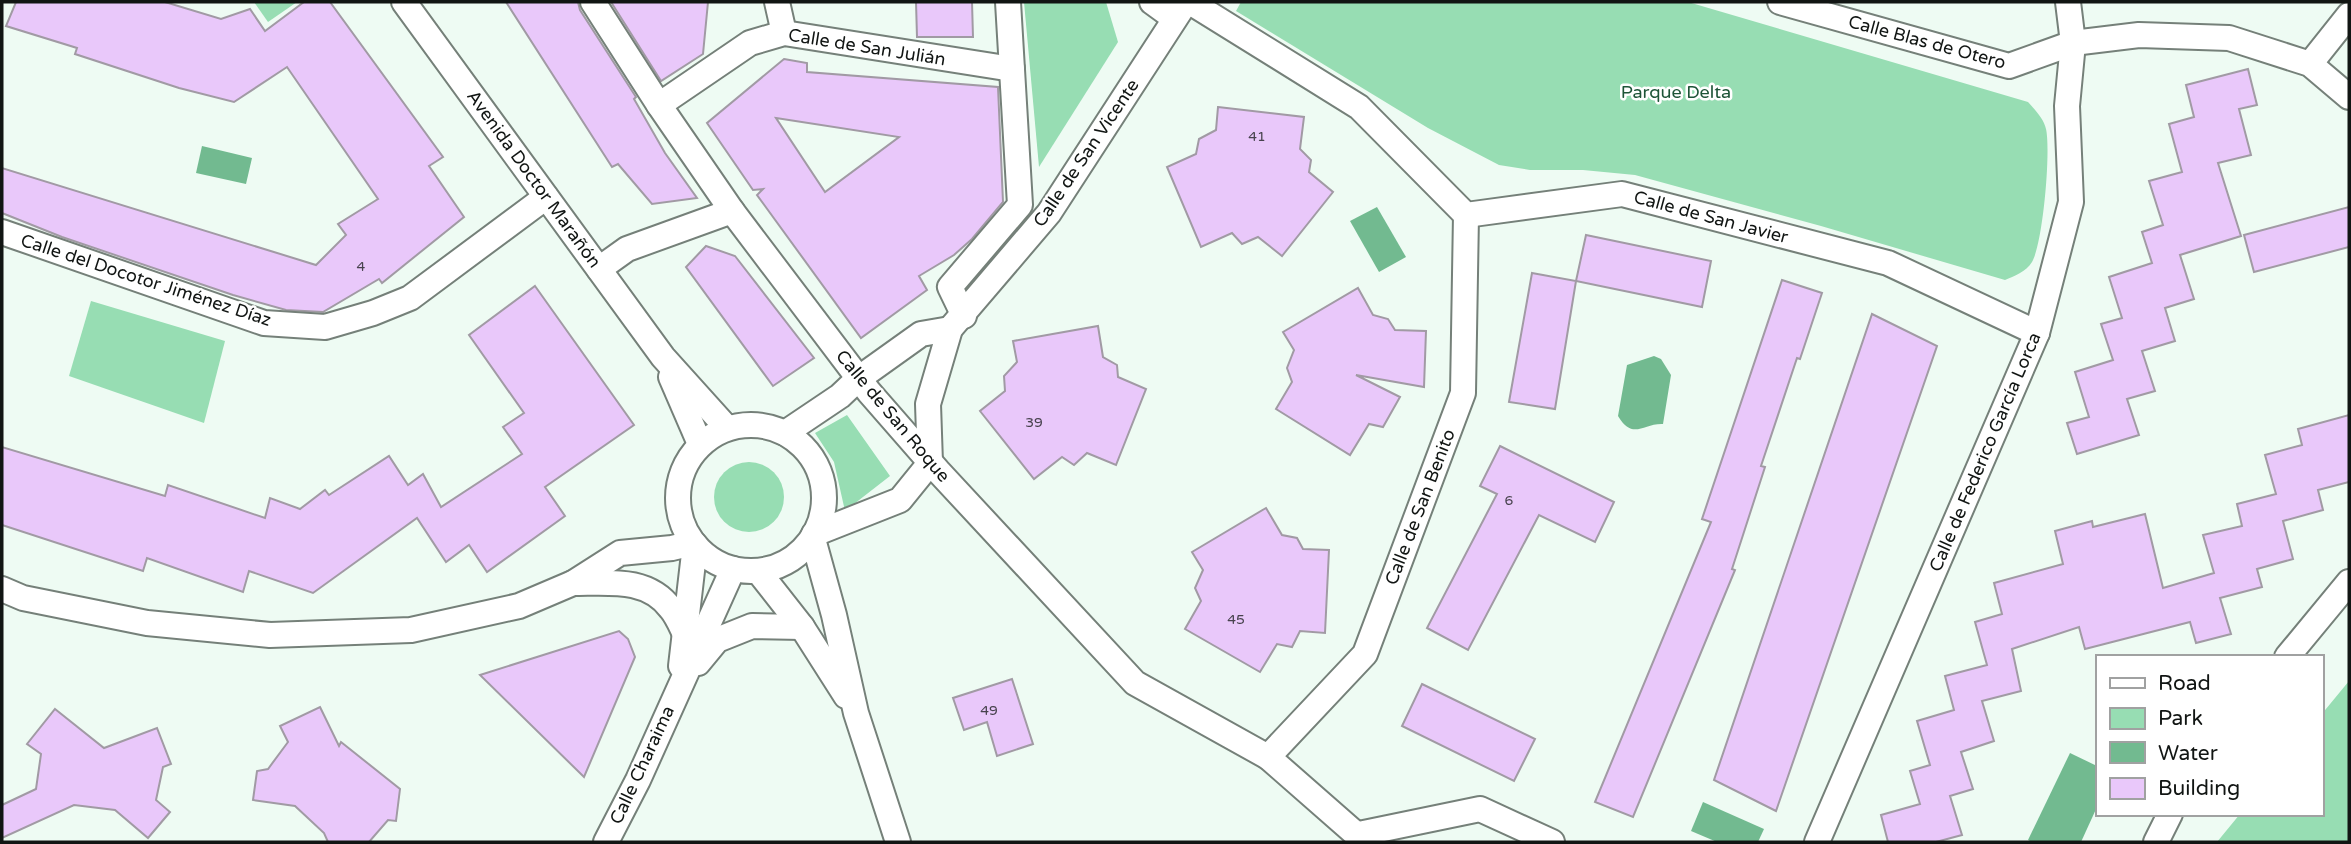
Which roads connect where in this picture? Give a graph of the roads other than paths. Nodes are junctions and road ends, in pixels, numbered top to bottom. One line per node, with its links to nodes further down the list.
1 (404, 2): 16 (street, Avenida Doctor Marañón)
2 (593, 2): 15 (street, Calle de San Roque)
3 (777, 2): 10 (street)
4 (1007, 2): 13 (street)
5 (1153, 2): 8 (street)
6 (1780, 2): 11 (street, Calle Blas de Otero)
7 (2068, 2): 11 (street, Calle de Federico García Lorca)
8 (1183, 7): 18 (street); 21 (street, Calle de San Vicente)
9 (2349, 16): 12 (street)
10 (784, 33): 13 (street, Calle de San Julián); 15 (street, Calle de San Julián)
11 (2073, 43): 12 (street, Calle Blas de Otero); 22 (street, Calle de Federico García Lorca)
12 (2310, 64): 14 (street, Calle Blas de Otero)
13 (1012, 69): 21 (street)
14 (2349, 97)
15 (659, 105): 17 (street, Calle de San Roque)
16 (547, 197): 19 (street, Calle del Docotor Jiménez Díaz); 20 (street, Avenida Doctor Marañón)
17 (732, 211): 20 (street); 24 (street, Calle de San Roque)
18 (1466, 215): 22 (street, Calle de San Javier); 41 (street, Calle de San Benito)
19 (2, 232)
20 (599, 269): 23 (street, Avenida Doctor Marañón)
21 (957, 322): 24 (street); 28 (street, Calle de San Vicente)
22 (2037, 333): 47 (street, Calle de Federico García Lorca)
23 (663, 357): 25 (street, Avenida Doctor Marañón); 27 (street, Avenida Doctor Marañón)
24 (858, 379): 26 (street); 28 (street, Calle de San Roque)
25 (727, 428): 26 (street); 27 (street)
26 (785, 433): 29 (street)
27 (700, 444): 30 (street)
28 (930, 463): 29 (street); 41 (street, Calle de San Roque)
29 (813, 537): 32 (street); 40 (street)
30 (694, 544): 31 (street); 34 (street); 37 (street, Calle Charaima)
31 (733, 569): 32 (street); 39 (street, Calle Charaima)
32 (758, 571): 36 (street)
33 (2349, 582): 38 (street)
34 (573, 583): 35 (street); 37 (street)
35 (2, 589)
36 (802, 626): 39 (street, Calle Charaima); 40 (street)
37 (685, 634): 39 (street, Calle Charaima)
38 (2289, 655)
39 (678, 688): 44 (street, Calle Charaima)
40 (856, 713): 45 (street)
41 (1268, 757): 43 (street, Calle de San Roque)
42 (2169, 816): 48 (street)
43 (1362, 838): 46 (street)
44 (606, 842)
45 (898, 842)
46 (1552, 842)
47 (1816, 842)
48 (2156, 842)

